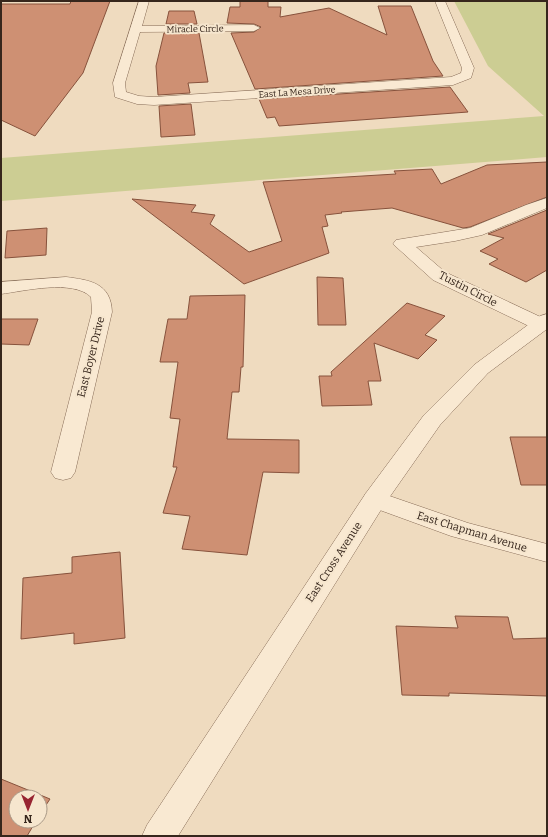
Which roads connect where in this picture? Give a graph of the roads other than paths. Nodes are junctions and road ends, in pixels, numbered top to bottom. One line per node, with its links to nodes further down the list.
1 (144, 1): 4 (street)
2 (440, 1): 4 (street, East La Mesa Drive)
3 (254, 28): 4 (street, Miracle Circle)
4 (136, 29)
5 (547, 203): 7 (street, Tustin Circle)
6 (1, 288): 8 (street, East Boyer Drive)
7 (543, 322): 9 (street, East Cross Avenue)
8 (63, 472)
9 (375, 499): 10 (street, East Chapman Avenue); 11 (street, East Cross Avenue)
10 (547, 553)
11 (159, 836)

